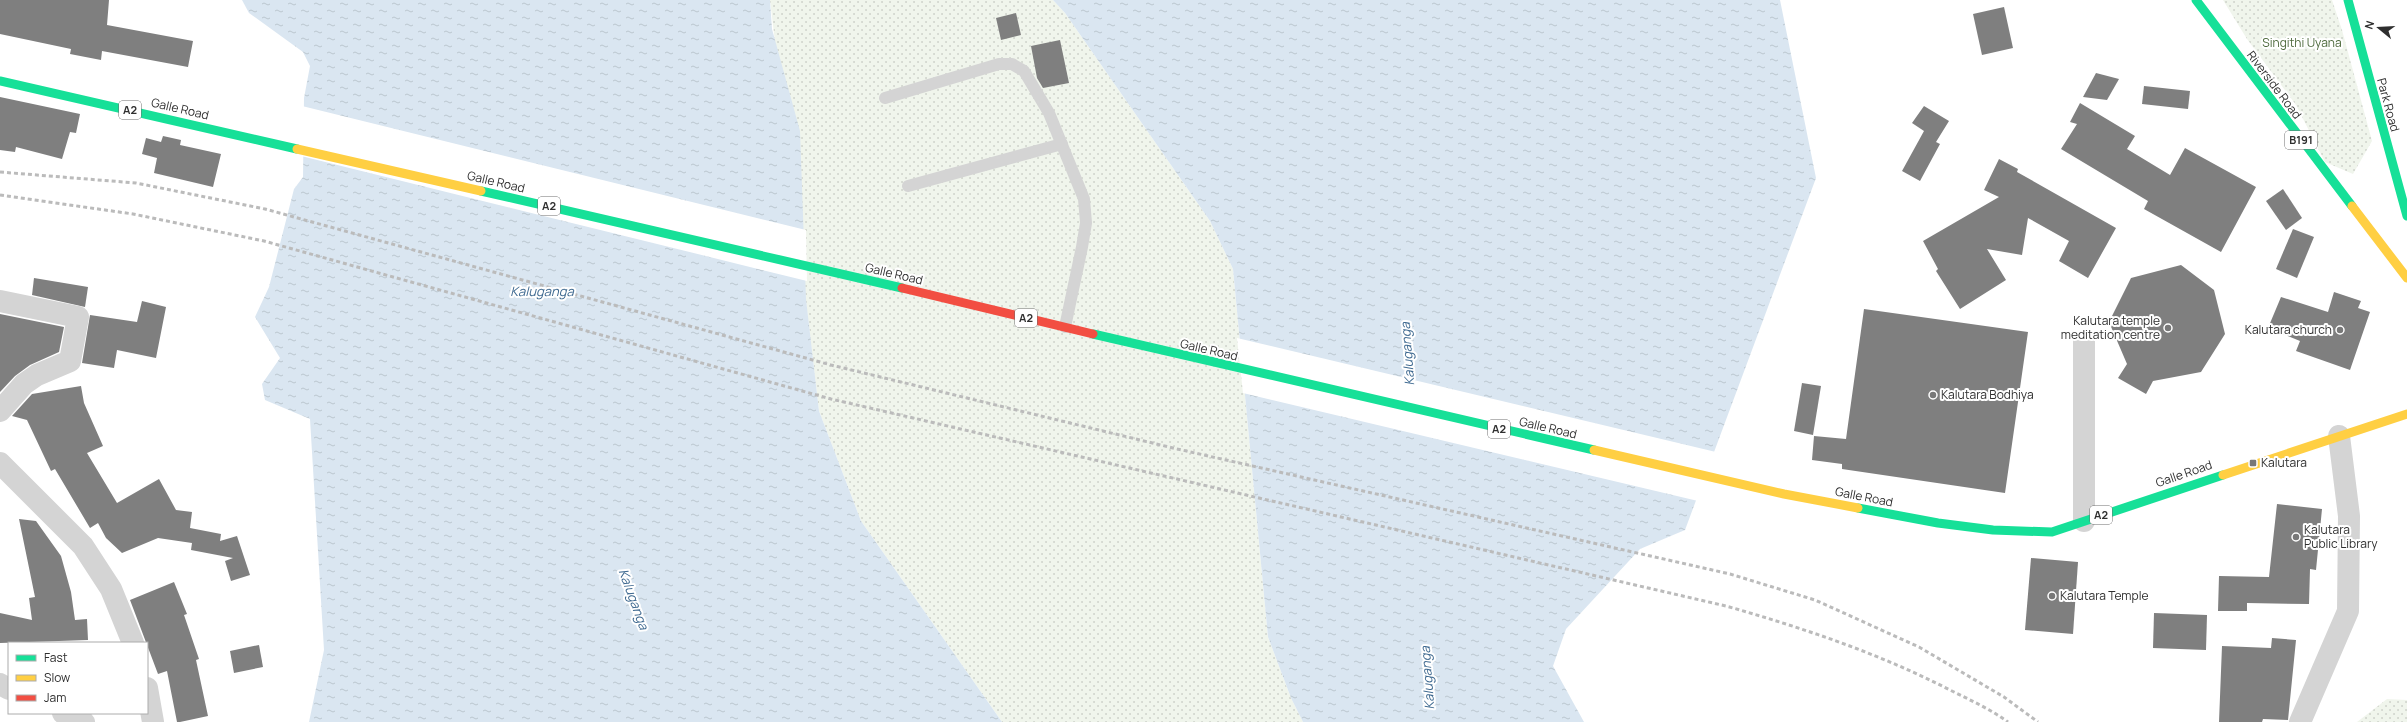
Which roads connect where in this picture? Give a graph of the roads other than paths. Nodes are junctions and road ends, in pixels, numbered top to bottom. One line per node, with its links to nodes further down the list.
1 (2196, 0): 8 (main road, Riverside Road / B191)
2 (2348, 0): 7 (main road, Park Road)
3 (0, 81): 10 (main road, Galle Road / A2)
4 (885, 98): 5 (lane)
5 (1062, 144): 6 (lane); 10 (lane)
6 (908, 186)
7 (2407, 216)
8 (2407, 278)
9 (0, 301): 12 (street)
10 (1064, 327): 16 (main road, Galle Road / A2)
11 (2084, 342): 16 (street)
12 (0, 411)
13 (2407, 414): 14 (main road, Galle Road / A2)
14 (2339, 436): 16 (main road, Galle Road / A2); 22 (street)
15 (0, 463): 17 (street)
16 (2084, 521)
17 (133, 642)
18 (148, 694): 21 (street)
19 (65, 714): 20 (street)
20 (84, 722)
21 (153, 722)
22 (2300, 722)

